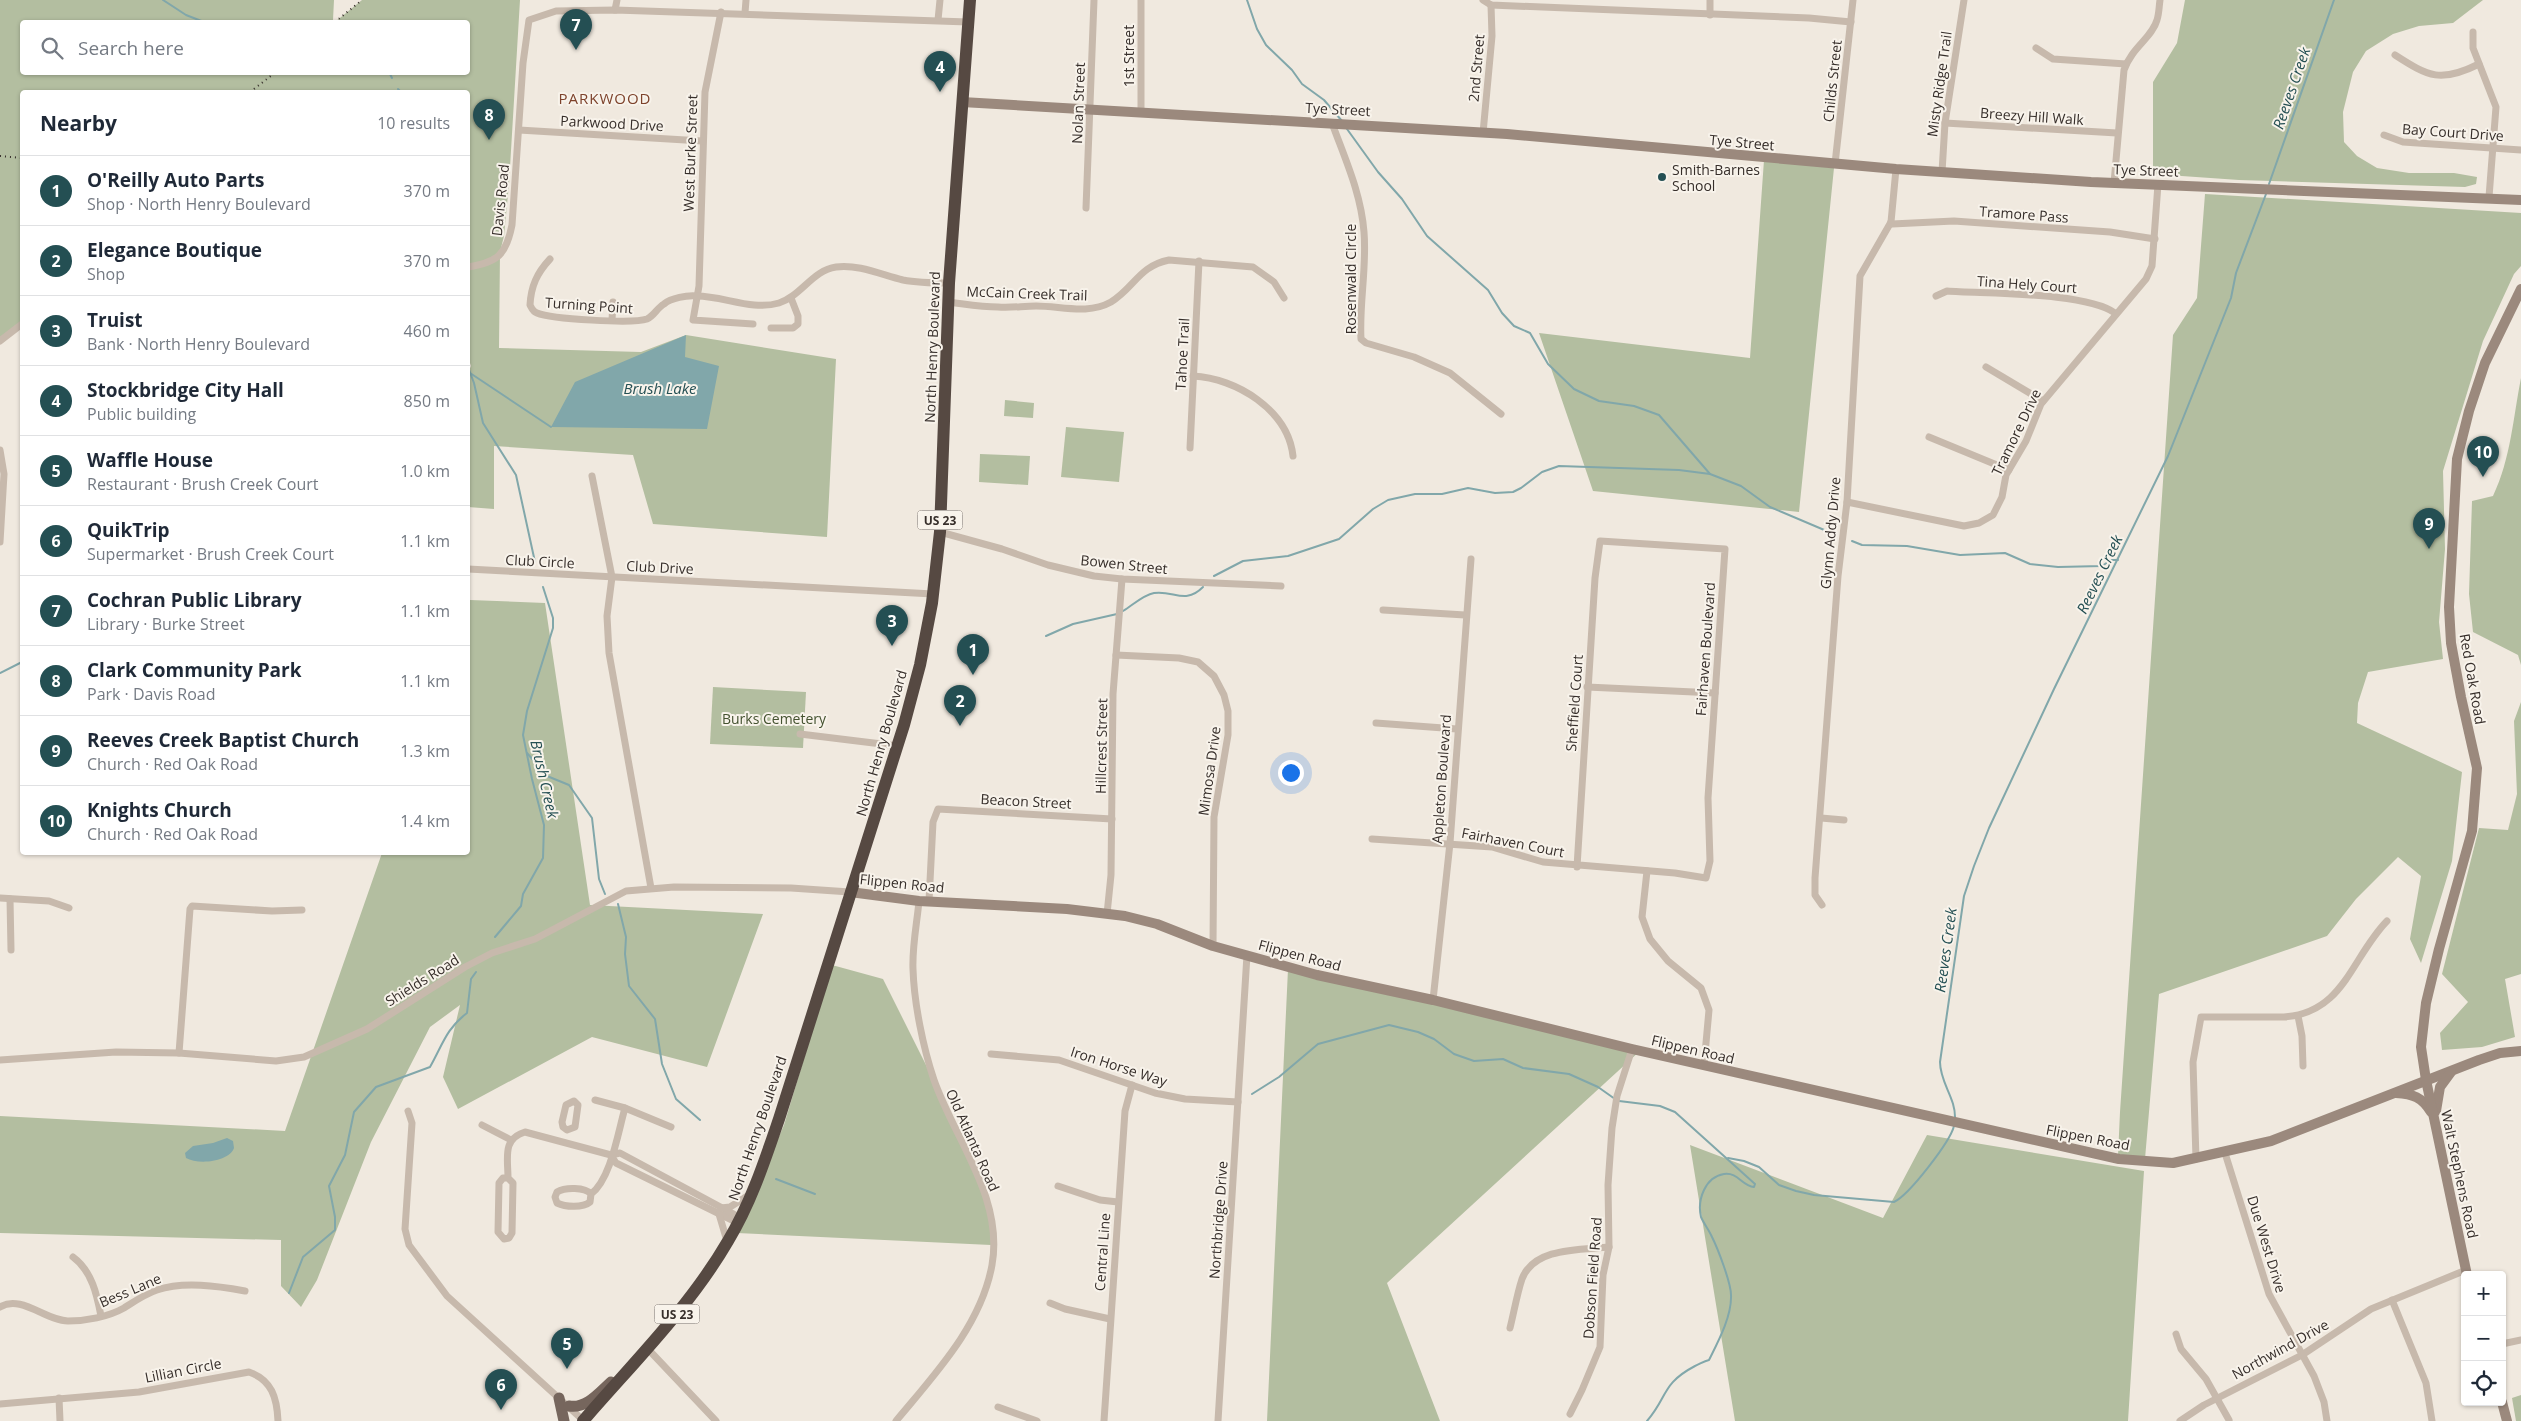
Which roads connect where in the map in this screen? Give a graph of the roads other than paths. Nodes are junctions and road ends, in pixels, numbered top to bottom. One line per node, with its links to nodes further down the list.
1 (616, 0): 12 (street)
2 (746, 0): 15 (street)
3 (940, 0): 17 (street)
4 (1094, 0): 25 (street, Nolan Street)
5 (1141, 0): 26 (street, 1st Street)
6 (1483, 0): 11 (street)
7 (1710, 0): 16 (street)
8 (1853, 0): 18 (street, Childs Street)
9 (1964, 0): 28 (street, Misty Ridge Trail)
10 (2160, 0): 22 (street)
11 (1491, 6): 16 (street); 30 (street, 2nd Street)
12 (615, 10): 14 (street); 29 (street, Davis Road)
13 (969, 11): 17 (street); 24 (highway, North Henry Boulevard / US 23)
14 (720, 12): 15 (street); 33 (street, West Burke Street)
15 (745, 13): 17 (street)
16 (1710, 15): 18 (street)
17 (938, 20)
18 (1851, 22): 36 (street, Childs Street)
19 (2473, 32): 23 (street)
20 (2036, 48): 22 (street)
21 (2395, 55): 23 (street)
22 (2126, 64): 31 (street)
23 (2478, 64): 34 (street)
24 (962, 102): 25 (street, Tye Street); 49 (highway, North Henry Boulevard / US 23)
25 (1090, 108): 26 (street, Tye Street); 43 (street, Nolan Street)
26 (1141, 112): 27 (street, Tye Street)
27 (1332, 123): 30 (street, Tye Street); 66 (street, Rosenwald Circle)
28 (1945, 123): 31 (street, Breezy Hill Walk); 38 (street, Misty Ridge Trail)
29 (519, 130): 33 (street, Parkwood Drive); 48 (street, Davis Road)
30 (1483, 133): 36 (street, Tye Street)
31 (2117, 133): 39 (street)
32 (2384, 135): 34 (street, Bay Court Drive)
33 (702, 141): 51 (street, West Burke Street)
34 (2494, 148): 35 (street, Bay Court Drive); 41 (street)
35 (2521, 150)
36 (1835, 164): 37 (street, Tye Street)
37 (1896, 169): 38 (street, Tye Street); 44 (street, Glynn Addy Drive)
38 (1942, 172): 39 (street, Tye Street)
39 (2114, 183): 40 (street, Tye Street)
40 (2158, 184): 41 (street, Tye Street); 45 (street, Tramore Drive)
41 (2490, 197): 42 (street, Tye Street)
42 (2521, 200)
43 (1086, 208)
44 (1891, 222): 45 (street, Tramore Pass); 73 (street, Glynn Addy Drive)
45 (2155, 239): 57 (street, Tramore Drive)
46 (550, 259): 58 (street, Turning Point)
47 (1199, 261): 54 (street, McCain Creek Trail); 56 (street, McCain Creek Trail); 64 (street, Tahoe Trail)
48 (470, 267)
49 (949, 283): 53 (street); 56 (highway, North Henry Boulevard / US 23)
50 (2521, 289): 125 (street, Red Oak Road)
51 (696, 296): 53 (street, Turning Point); 58 (street, Turning Point); 59 (street, West Burke Street)
52 (1936, 296): 57 (street, Tina Hely Court)
53 (791, 298): 61 (street)
54 (1284, 298)
55 (612, 302): 58 (street)
56 (948, 302): 75 (highway, North Henry Boulevard / US 23)
57 (2115, 313): 65 (street, Tramore Drive)
58 (612, 320)
59 (753, 324)
60 (20, 326): 62 (street)
61 (771, 328)
62 (0, 341)
63 (1986, 367): 65 (street)
64 (1194, 376): 68 (street, Tahoe Trail); 70 (street)
65 (2043, 401): 71 (street, Tramore Drive)
66 (1501, 414)
67 (1929, 437): 71 (street)
68 (1190, 448)
69 (0, 450): 74 (street)
70 (1293, 456)
71 (2009, 470): 73 (street, Tramore Drive)
72 (592, 476): 80 (street)
73 (1847, 502): 94 (street, Glynn Addy Drive)
74 (1, 514): 77 (street)
75 (940, 532): 81 (street, Bowen Street); 83 (highway, North Henry Boulevard / US 23)
76 (1600, 541): 87 (street, Sheffield Court); 88 (street, Fairhaven Boulevard)
77 (0, 542)
78 (1471, 559): 85 (street, Appleton Boulevard)
79 (470, 569): 80 (street, Club Circle)
80 (612, 577): 83 (street, Club Drive); 102 (street, Club Drive)
81 (1122, 579): 82 (street, Bowen Street); 86 (street, Hillcrest Street)
82 (1281, 586)
83 (932, 594): 92 (highway, North Henry Boulevard / US 23)
84 (1383, 610): 85 (street)
85 (1465, 615): 90 (street, Appleton Boulevard)
86 (1116, 655): 95 (street, Hillcrest Street); 112 (street, Mimosa Drive)
87 (1588, 687): 88 (street); 99 (street, Sheffield Court)
88 (1715, 694): 101 (street, Fairhaven Boulevard)
89 (1376, 723): 90 (street)
90 (1457, 730): 98 (street, Appleton Boulevard)
91 (800, 734): 92 (street)
92 (898, 746): 103 (highway, North Henry Boulevard / US 23)
93 (938, 809): 95 (street, Beacon Street); 106 (street, Old Atlanta Road)
94 (1821, 818): 96 (street); 107 (street, Glynn Addy Drive)
95 (1112, 819): 110 (street, Hillcrest Street)
96 (1844, 820)
97 (1372, 839): 98 (street, Fairhaven Court)
98 (1450, 843): 99 (street, Fairhaven Court); 115 (street, Appleton Boulevard)
99 (1577, 867): 100 (street, Fairhaven Court)
100 (1647, 871): 101 (street, Fairhaven Court); 122 (street)
101 (1707, 875)
102 (651, 888): 103 (street, Shields Road); 119 (street, Shields Road)
103 (850, 892): 106 (street, Flippen Road); 144 (highway, North Henry Boulevard / US 23)
104 (0, 898): 105 (street)
105 (10, 899): 108 (street); 113 (street)
106 (924, 901): 110 (street, Flippen Road); 182 (street, Old Atlanta Road)
107 (1822, 905)
108 (69, 908)
109 (302, 910): 119 (street)
110 (1107, 914): 112 (street, Flippen Road)
111 (2387, 921): 116 (street)
112 (1213, 946): 114 (street, Flippen Road)
113 (11, 950)
114 (1247, 955): 115 (street, Flippen Road); 129 (street, Northbridge Drive)
115 (1433, 1000): 117 (street, Flippen Road)
116 (2298, 1016): 123 (street); 140 (street)
117 (1632, 1049): 122 (street, Flippen Road); 151 (street, Dobson Field Road)
118 (2521, 1051): 124 (street, Flippen Road)
119 (179, 1053): 121 (street, Shields Road)
120 (991, 1054): 126 (street, Iron Horse Way)
121 (0, 1060)
122 (1704, 1065): 140 (street, Flippen Road)
123 (2302, 1066)
124 (2452, 1071): 125 (street, Flippen Road); 132 (street)
125 (2426, 1080): 127 (street, Flippen Road); 132 (street, Walt Stephens Road)
126 (1132, 1085): 129 (street, Iron Horse Way); 145 (street, Central Line)
127 (2391, 1093): 132 (street); 138 (street, Flippen Road)
128 (595, 1100): 130 (street)
129 (1238, 1102): 185 (street, Northbridge Drive)
130 (625, 1108): 134 (street); 139 (street)
131 (408, 1111): 169 (street)
132 (2435, 1119): 153 (street, Walt Stephens Road)
133 (482, 1125): 136 (street)
134 (671, 1127)
135 (567, 1130): 137 (street)
136 (511, 1140): 137 (street); 141 (street)
137 (565, 1142): 139 (street)
138 (2225, 1153): 140 (street, Flippen Road); 166 (street, Due West Drive)
139 (611, 1155): 143 (street); 146 (street)
140 (2196, 1159)
141 (508, 1178): 147 (street); 148 (street)
142 (1058, 1186): 145 (street)
143 (591, 1194): 143 (street)
144 (752, 1194): 146 (street); 149 (highway, North Henry Boulevard / US 23)
145 (1118, 1202): 160 (street, Central Line)
146 (717, 1209): 149 (street); 150 (street)
147 (499, 1214): 148 (street); 148 (street)
148 (512, 1215)
149 (740, 1220): 150 (highway, North Henry Boulevard / US 23)
150 (728, 1243): 165 (highway, North Henry Boulevard / US 23)
151 (1609, 1247): 161 (street); 175 (street, Dobson Field Road)
152 (73, 1257): 159 (street)
153 (2467, 1271)
154 (2461, 1274): 156 (street, Northwind Drive)
155 (245, 1292): 159 (street, Bess Lane)
156 (2392, 1300): 166 (street, Northwind Drive); 188 (street)
157 (1050, 1303): 160 (street)
158 (0, 1306): 159 (street, Bess Lane)
159 (101, 1316)
160 (1110, 1319): 184 (street, Central Line)
161 (1510, 1328)
162 (2176, 1334): 170 (street)
163 (2521, 1340): 164 (street)
164 (2506, 1343)
165 (647, 1348): 167 (highway, North Henry Boulevard / US 23); 181 (street)
166 (2302, 1355): 170 (street, Northwind Drive); 187 (street, Due West Drive)
167 (631, 1365): 172 (main road); 180 (highway, North Henry Boulevard / US 23)
168 (59, 1398): 171 (street, Lillian Circle); 177 (street); 178 (street, Lillian Circle)
169 (559, 1398): 172 (street); 179 (main road)
170 (2218, 1398): 176 (street); 186 (street, Northwind Drive)
171 (0, 1404)
172 (569, 1406): 180 (street)
173 (2503, 1406): 189 (street)
174 (998, 1407): 183 (street)
175 (1570, 1414)
176 (2229, 1420)
177 (60, 1421)
178 (278, 1421)
179 (564, 1421)
180 (584, 1421)
181 (716, 1421)
182 (896, 1421)
183 (1038, 1421)
184 (1104, 1421)
185 (1218, 1421)
186 (2180, 1421)
187 (2327, 1421)
188 (2432, 1421)
189 (2506, 1421)

